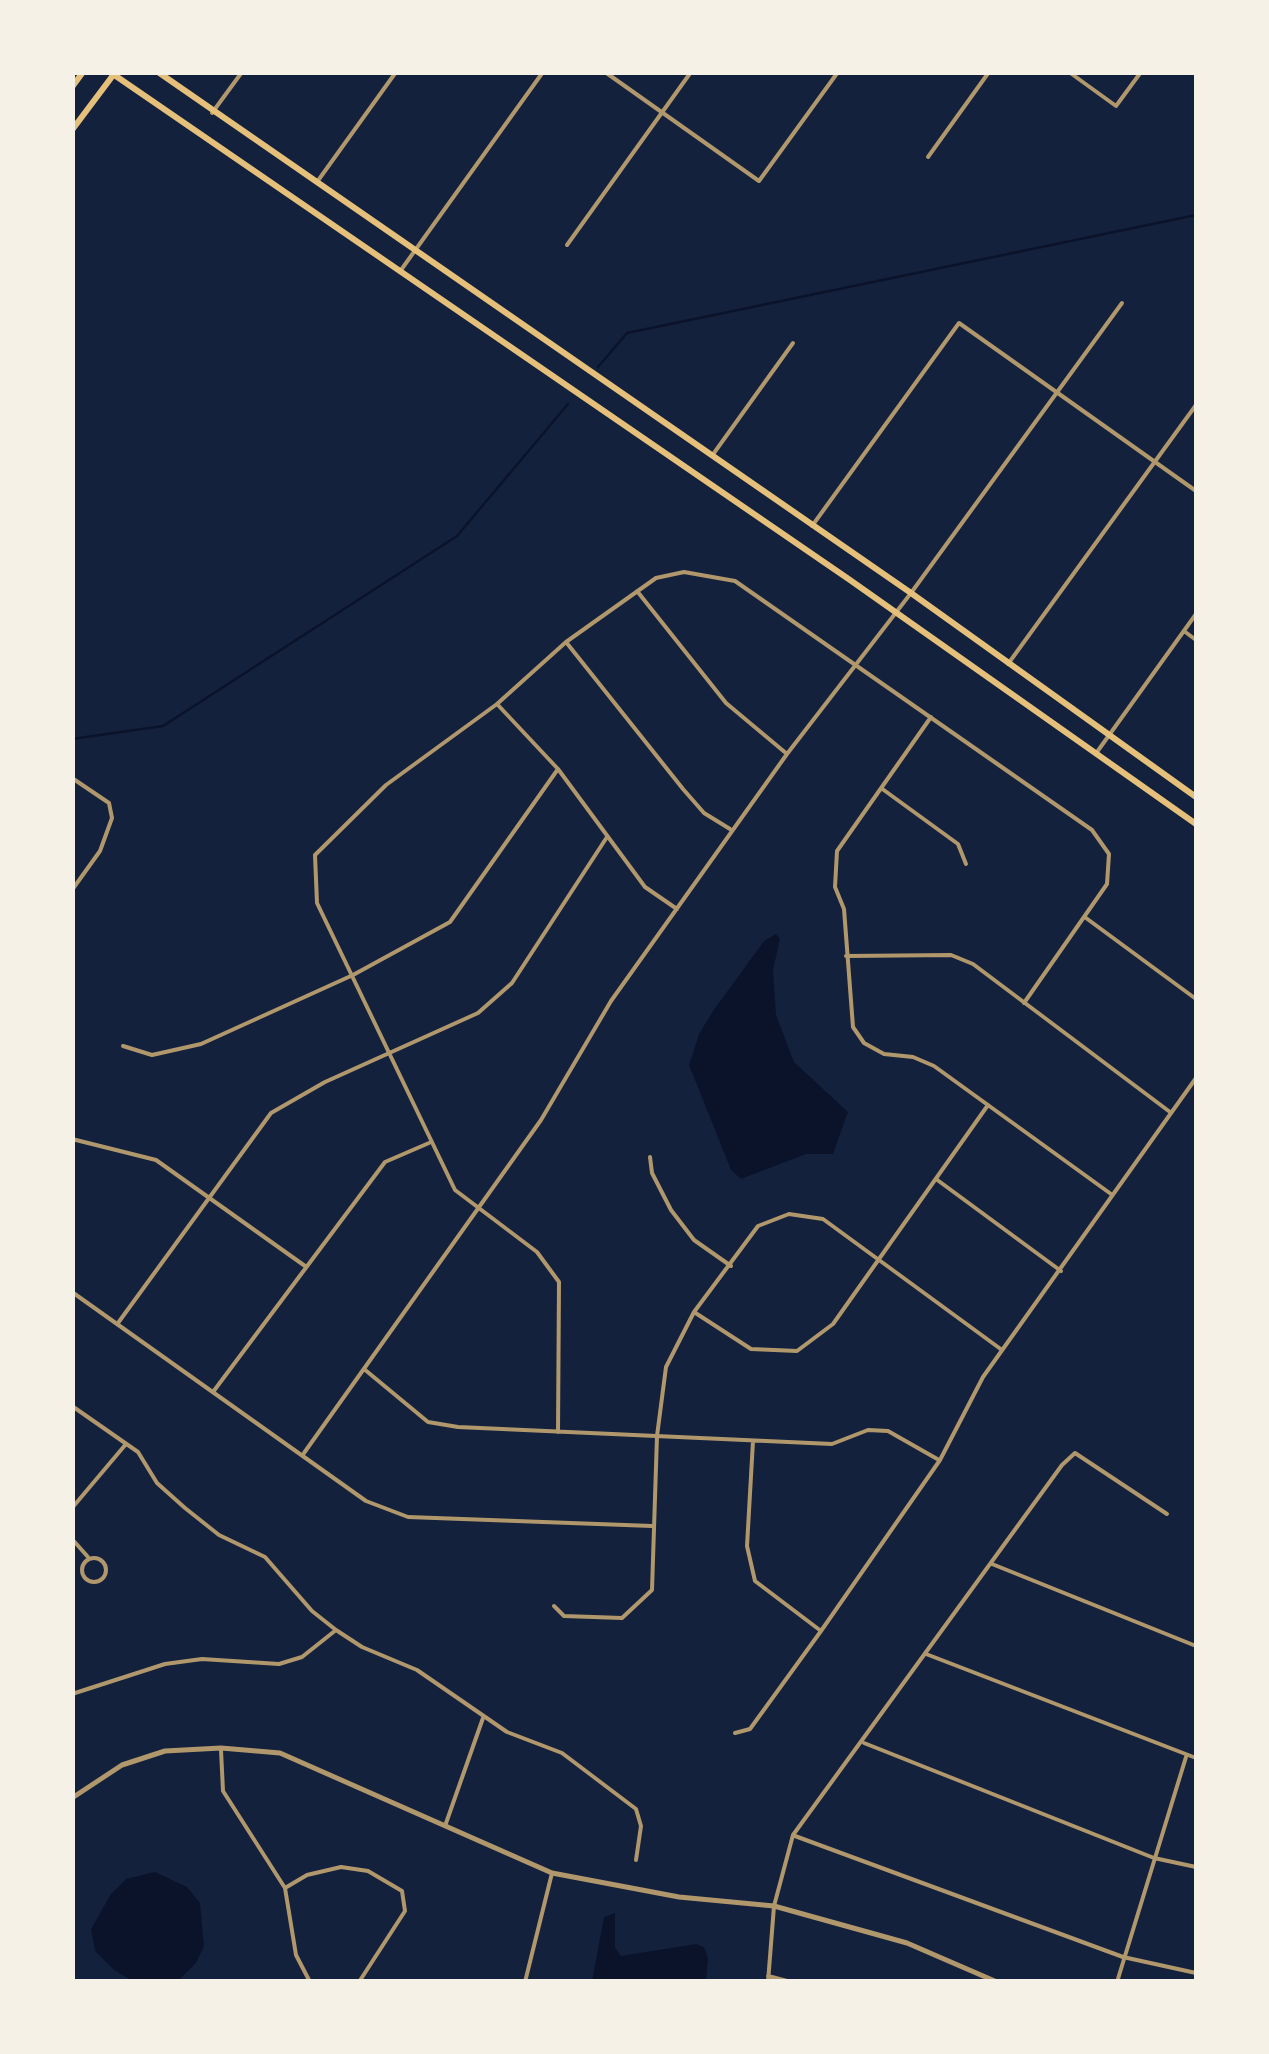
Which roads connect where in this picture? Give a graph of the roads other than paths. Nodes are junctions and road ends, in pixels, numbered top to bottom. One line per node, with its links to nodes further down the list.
1 (84, 72): 13 (main road)
2 (158, 72): 14 (main road)
3 (242, 72): 14 (street)
4 (396, 72): 18 (street)
5 (543, 72): 20 (street)
6 (606, 72): 15 (street)
7 (691, 72): 15 (street)
8 (838, 72): 15 (street)
9 (989, 72): 17 (street)
10 (1069, 72): 11 (street)
11 (1140, 72)
12 (113, 73): 16 (main road); 21 (main road)
13 (72, 88)
14 (212, 113): 18 (main road)
15 (662, 113): 19 (street)
16 (72, 130)
17 (928, 157)
18 (316, 184): 20 (main road)
19 (567, 245)
20 (414, 252): 21 (street); 26 (main road)
21 (401, 270): 32 (main road)
22 (1122, 303): 24 (street)
23 (794, 344): 26 (street)
24 (1057, 393): 27 (street); 29 (street); 31 (street)
25 (1196, 405): 27 (street)
26 (711, 457): 29 (main road)
27 (1155, 462): 28 (street); 38 (street)
28 (1196, 492)
29 (812, 526): 31 (main road)
30 (636, 591): 36 (street); 37 (street); 43 (street)
31 (911, 594): 32 (street); 38 (main road)
32 (894, 612): 37 (street); 42 (main road)
33 (1196, 614): 34 (street)
34 (1184, 631): 35 (street); 41 (street)
35 (1196, 640)
36 (566, 642): 39 (street); 49 (street)
37 (855, 662): 40 (street); 43 (street)
38 (1008, 664): 41 (main road)
39 (497, 704): 44 (street); 56 (street)
40 (931, 718): 46 (street); 54 (street)
41 (1109, 735): 42 (street); 47 (main road)
42 (1096, 753): 48 (main road)
43 (787, 754): 49 (street)
44 (558, 769): 50 (street); 56 (street)
45 (72, 778): 52 (street)
46 (881, 788): 51 (street); 55 (street)
47 (1196, 797)
48 (1196, 824)
49 (732, 830): 53 (street)
50 (607, 838): 53 (street); 60 (street)
51 (966, 864)
52 (72, 890)
53 (677, 908): 70 (street)
54 (1086, 918): 57 (street); 58 (street)
55 (846, 956): 58 (street); 62 (street)
56 (353, 975): 59 (street); 60 (street)
57 (1196, 999)
58 (1024, 1002): 63 (street)
59 (123, 1046)
60 (390, 1051): 65 (street); 69 (street)
61 (1196, 1078): 63 (street)
62 (988, 1105): 67 (street); 68 (street)
63 (1171, 1112): 68 (street)
64 (72, 1139): 69 (street)
65 (429, 1143): 70 (street); 72 (street)
66 (650, 1157): 73 (street)
67 (936, 1178): 71 (street); 74 (street)
68 (1113, 1195): 74 (street)
69 (210, 1199): 72 (street); 77 (street)
70 (477, 1206): 79 (street); 82 (street)
71 (878, 1259): 73 (street); 76 (street); 78 (street)
72 (305, 1266): 80 (street)
73 (731, 1266): 76 (street)
74 (1061, 1270): 78 (street)
75 (72, 1292): 77 (street)
76 (694, 1312): 83 (street)
77 (118, 1324): 80 (street)
78 (1002, 1350): 87 (street)
79 (364, 1369): 82 (street); 86 (street)
80 (213, 1392): 86 (street)
81 (72, 1406): 85 (street)
82 (558, 1432): 83 (street)
83 (657, 1436): 84 (street); 90 (street)
84 (753, 1442): 87 (street); 96 (street)
85 (126, 1444): 88 (street); 95 (street)
86 (304, 1453): 90 (street)
87 (940, 1460): 96 (street)
88 (72, 1508)
89 (1167, 1514): 93 (street)
90 (652, 1526): 94 (street)
91 (72, 1538): 92 (street)
92 (89, 1559): 92 (street)
93 (990, 1564): 97 (street); 98 (street)
94 (554, 1606)
95 (336, 1630): 99 (street); 100 (street)
96 (820, 1631): 101 (street)
97 (1196, 1646)
98 (924, 1654): 102 (street); 104 (street)
99 (72, 1694)
100 (483, 1718): 108 (street); 111 (street)
101 (734, 1733)
102 (862, 1742): 109 (street); 110 (street)
103 (221, 1748): 107 (street); 108 (street); 114 (street)
104 (1186, 1756): 105 (street); 110 (street)
105 (1196, 1758)
106 (72, 1784): 107 (street)
107 (75, 1795)
108 (445, 1826): 113 (street)
109 (792, 1835): 115 (street); 116 (street)
110 (1154, 1858): 112 (street); 116 (street)
111 (636, 1860)
112 (1196, 1867)
113 (552, 1873): 115 (street); 121 (street)
114 (284, 1888): 119 (street); 120 (street)
115 (774, 1906): 118 (street); 123 (street)
116 (1123, 1957): 117 (street); 124 (street)
117 (1196, 1973)
118 (768, 1979): 122 (street)
119 (310, 1982)
120 (359, 1982)
121 (525, 1982)
122 (792, 1982)
123 (997, 1982)
124 (1117, 1982)

